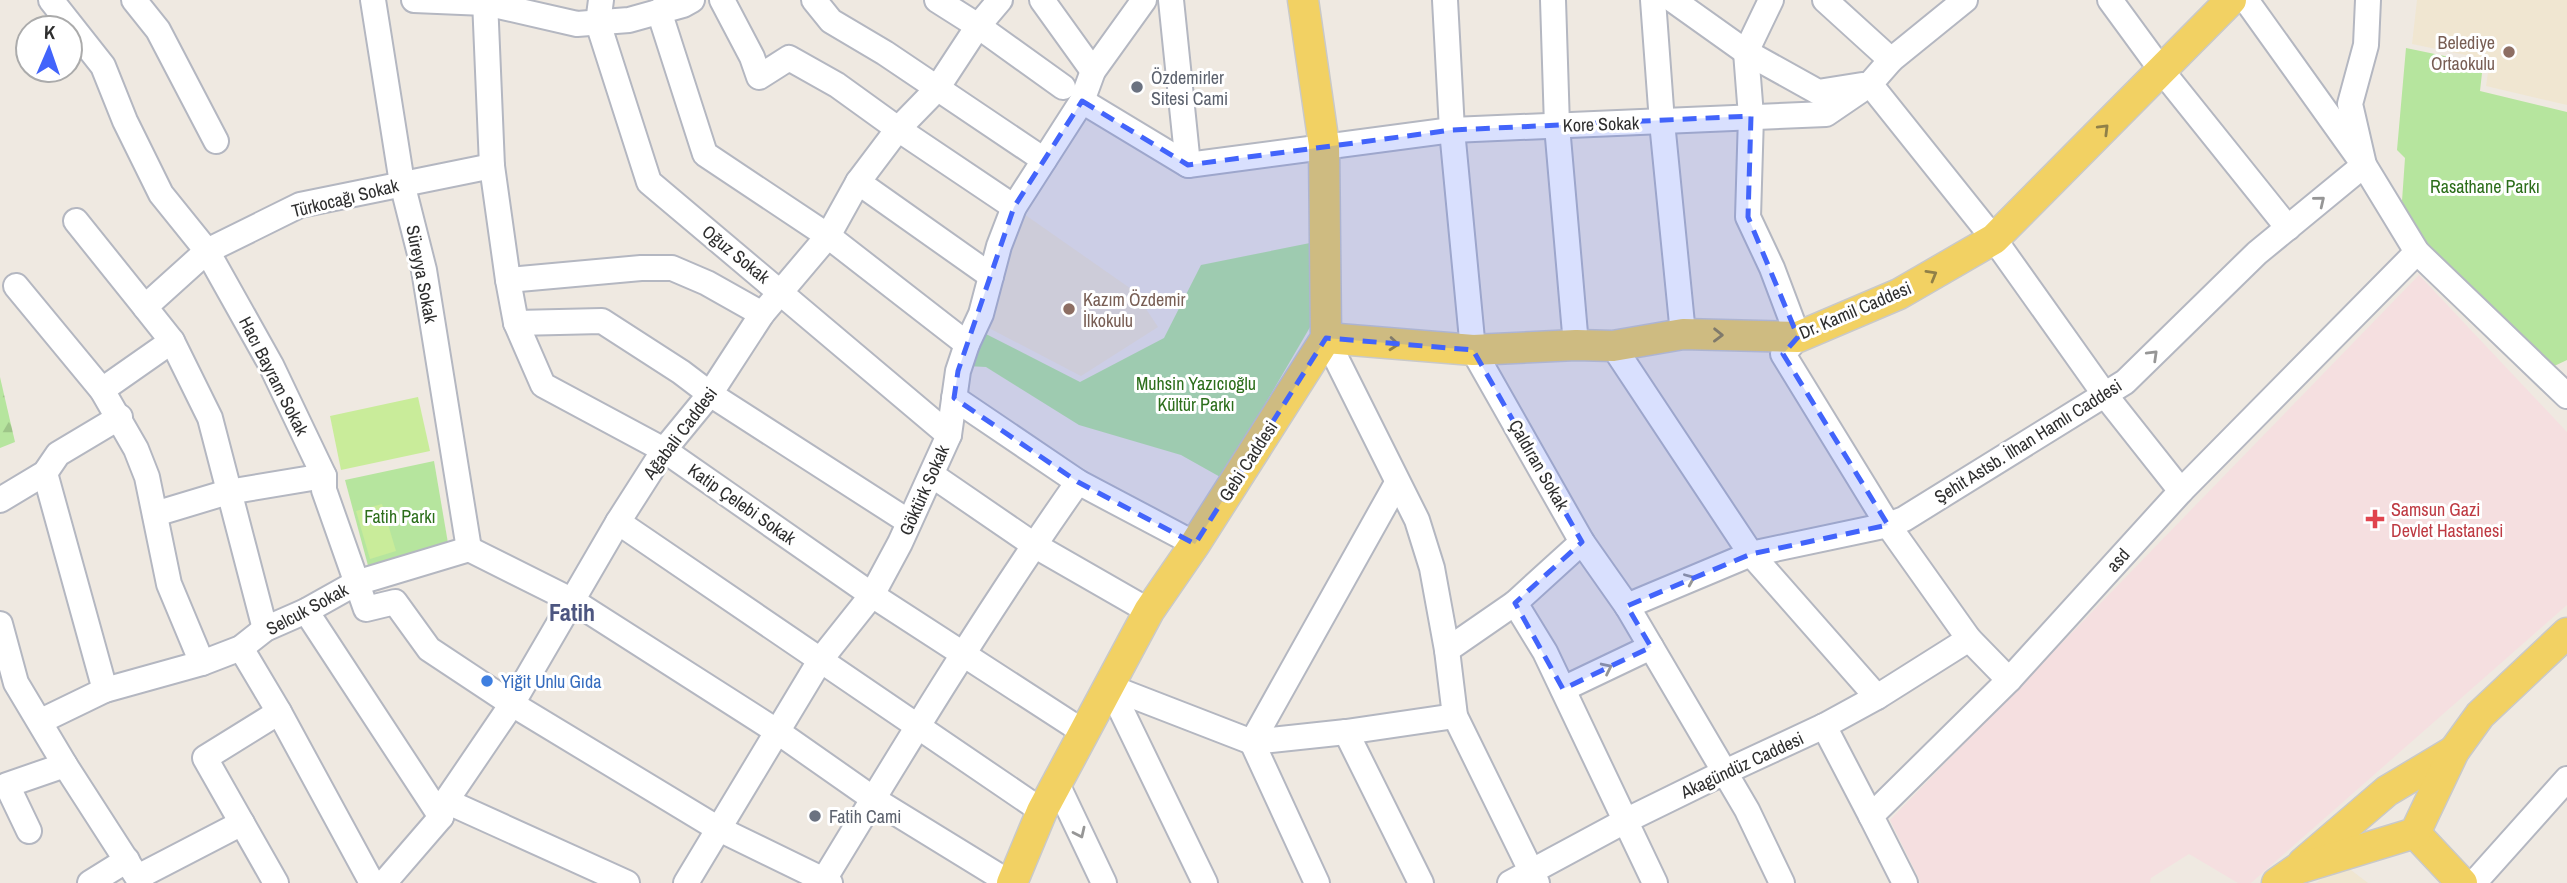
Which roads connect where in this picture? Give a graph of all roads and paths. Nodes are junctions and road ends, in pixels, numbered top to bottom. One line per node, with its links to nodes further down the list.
1 (51, 0): 54 (street, Hacı Bayram Sokak)
2 (134, 0): 41 (street)
3 (373, 0): 48 (street, Süreyya Sokak)
4 (414, 0): 24 (street)
5 (692, 0): 26 (street)
6 (722, 0): 39 (street)
7 (814, 0): 34 (street)
8 (937, 0): 28 (street)
9 (1000, 0): 28 (street, Ağabali Caddesi)
10 (1042, 0): 31 (street)
11 (1171, 0): 44 (street)
12 (1303, 0): 42 (main road)
13 (1445, 0): 40 (street, Çaldıran Sokak)
14 (1553, 0): 38 (street)
15 (1653, 0): 37 (street)
16 (1673, 0): 29 (street)
17 (1771, 0): 29 (street)
18 (1826, 0): 30 (street)
19 (1965, 0): 30 (street)
20 (2110, 0): 32 (street)
21 (2231, 0): 32 (main road, Dr. Kamil Caddesi)
22 (2246, 0): 45 (street)
23 (2368, 0): 45 (street)
24 (485, 1): 27 (street); 46 (street, Katip Çelebi Sokak)
25 (1135, 4): 31 (street, Göktürk Sokak)
26 (659, 11): 27 (street); 52 (street)
27 (599, 12): 59 (street, Oğuz Sokak)
28 (978, 26): 34 (street, Ağabali Caddesi); 35 (street)
29 (1746, 52): 33 (street); 36 (street)
30 (1891, 60): 33 (street, Kore Sokak)
31 (1093, 71): 35 (street, Göktürk Sokak)
32 (2162, 71): 51 (street); 53 (main road, Dr. Kamil Caddesi, one-way to 32)
33 (1870, 84): 36 (street, Kore Sokak); 53 (street)
34 (936, 90): 39 (street, Ağabali Caddesi); 43 (street)
35 (1072, 94): 43 (street, Göktürk Sokak); 44 (street)
36 (1751, 116): 37 (street, Kore Sokak); 64 (street)
37 (1662, 122): 38 (street, Kore Sokak); 63 (street)
38 (1557, 126): 40 (street, Kore Sokak); 68 (street)
39 (898, 129): 47 (street, Ağabali Caddesi); 49 (street)
40 (1452, 130): 42 (street, Kore Sokak); 70 (street, Çaldıran Sokak)
41 (216, 141)
42 (1324, 145): 44 (street, Kore Sokak); 65 (main road)
43 (1044, 160): 49 (street, Göktürk Sokak)
44 (1188, 165)
45 (2364, 165): 51 (street, Şehit Astsb. İlhan Hamlı Caddesi, one-way to 45); 55 (street)
46 (492, 166): 48 (street, Türkocağı Sokak); 57 (street, Katip Çelebi Sokak)
47 (858, 182): 52 (street, Ağabali Caddesi); 56 (street)
48 (402, 183): 54 (street, Türkocağı Sokak); 94 (street, Süreyya Sokak)
49 (1014, 207): 56 (street, Göktürk Sokak)
50 (76, 221): 60 (street)
51 (2288, 228): 73 (street, Şehit Astsb. İlhan Hamlı Caddesi, one-way to 51)
52 (828, 236): 59 (street, Ağabali Caddesi); 67 (street)
53 (1994, 239): 64 (main road, Dr. Kamil Caddesi, one-way to 53); 73 (street)
54 (206, 251): 60 (street, Türkocağı Sokak); 81 (street, Hacı Bayram Sokak)
55 (2417, 252): 74 (street); 84 (street, asd)
56 (991, 276): 67 (street, Göktürk Sokak)
57 (508, 280): 61 (street); 62 (street, Katip Çelebi Sokak)
58 (16, 286): 71 (street)
59 (782, 292): 61 (street, Ağabali Caddesi); 77 (street, Oğuz Sokak)
60 (145, 307): 66 (street)
61 (762, 314): 72 (street, Ağabali Caddesi)
62 (516, 323): 72 (street); 78 (street, Katip Çelebi Sokak)
63 (1683, 334): 64 (main road, Dr. Kamil Caddesi, one-way to 64); 69 (main road, Dr. Kamil Caddesi)
64 (1798, 337): 90 (street)
65 (1326, 338): 70 (main road, Dr. Kamil Caddesi, one-way to 70); 83 (street); 92 (main road, Gebi Caddesi)
66 (172, 341): 71 (street); 85 (street)
67 (967, 344): 75 (street, Göktürk Sokak)
68 (1576, 345): 69 (main road, Dr. Kamil Caddesi); 70 (main road, Dr. Kamil Caddesi)
69 (1613, 346): 95 (street)
70 (1473, 350): 91 (street, Çaldıran Sokak)
71 (102, 390): 76 (street)
72 (710, 394): 78 (street, Ağabali Caddesi); 89 (street)
73 (2105, 395): 84 (street); 90 (street, Şehit Astsb. İlhan Hamlı Caddesi)
74 (2567, 396)
75 (954, 398): 77 (street, Göktürk Sokak); 82 (street)
76 (120, 417): 79 (street); 87 (street)
77 (949, 435): 80 (street, Göktürk Sokak)
78 (664, 450): 88 (street, Ağabali Caddesi); 97 (street, Katip Çelebi Sokak)
79 (45, 473): 86 (street); 117 (street)
80 (932, 475): 89 (street, Göktürk Sokak); 93 (street)
81 (324, 476): 85 (street); 96 (street, Hacı Bayram Sokak)
82 (1078, 482): 92 (street); 93 (street)
83 (1397, 483): 109 (street); 128 (street)
84 (2181, 491): 113 (street, asd)
85 (229, 492): 87 (street); 104 (street)
86 (0, 500)
87 (155, 514): 112 (street)
88 (618, 522): 98 (street, Ağabali Caddesi); 111 (street)
89 (909, 522): 97 (street, Göktürk Sokak)
90 (1888, 526): 95 (street, Şehit Astsb. İlhan Hamlı Caddesi); 106 (street)
91 (1582, 542): 99 (street); 100 (street, Çaldıran Sokak)
92 (1195, 544): 102 (main road, Gebi Caddesi)
93 (1034, 545): 102 (street); 110 (street)
94 (469, 549): 96 (street, Selcuk Sokak); 98 (street)
95 (1751, 554): 100 (street, Şehit Astsb. İlhan Hamlı Caddesi, one-way to 95); 118 (street)
96 (356, 583): 101 (street, Selcuk Sokak); 119 (street, Hacı Bayram Sokak)
97 (872, 595): 110 (street, Katip Çelebi Sokak); 111 (street, Göktürk Sokak)
98 (573, 601): 119 (street, Ağabali Caddesi); 125 (street)
99 (1516, 603): 109 (street); 116 (street)
100 (1628, 606): 107 (street, Çaldıran Sokak)
101 (306, 611): 104 (street, Selcuk Sokak); 135 (street)
102 (1149, 611): 115 (main road, Gebi Caddesi)
103 (0, 624): 114 (street)
104 (265, 629): 108 (street, Selcuk Sokak)
105 (2567, 633): 129 (main road)
106 (1969, 639): 113 (street); 118 (street, Akagündüz Caddesi)
107 (1651, 647): 116 (street, one-way to 107); 131 (street, Çaldıran Sokak)
108 (241, 648): 112 (street, Selcuk Sokak); 120 (street)
109 (1447, 650): 121 (street)
110 (965, 653): 124 (street); 127 (street, Katip Çelebi Sokak)
111 (821, 659): 124 (street); 125 (street, Göktürk Sokak)
112 (202, 663): 117 (street, Selcuk Sokak)
113 (2009, 680): 137 (street, asd)
114 (8, 685): 122 (street)
115 (1110, 687): 127 (main road, Gebi Caddesi); 128 (street); 156 (street)
116 (1563, 689): 138 (street)
117 (105, 690): 122 (street, Selcuk Sokak)
118 (1877, 697): 123 (street, Akagündüz Caddesi)
119 (512, 704): 135 (street, Ağabali Caddesi); 140 (street)
120 (279, 712): 139 (street); 150 (street)
121 (1455, 716): 126 (street); 145 (street)
122 (41, 721): 130 (street)
123 (1824, 726): 131 (street, Akagündüz Caddesi); 137 (street)
124 (919, 728): 134 (street); 136 (street)
125 (778, 732): 134 (street); 140 (street, Göktürk Sokak)
126 (1346, 732): 128 (street); 158 (street)
127 (1085, 733): 133 (main road, Gebi Caddesi)
128 (1252, 742): 157 (street)
129 (2454, 751): 142 (main road); 144 (main road)
130 (65, 765): 141 (street); 143 (street)
131 (1725, 772): 138 (street, Akagündüz Caddesi); 161 (street, Çaldıran Sokak)
132 (2567, 779): 146 (street)
133 (1057, 784): 136 (main road, Gebi Caddesi); 155 (street, one-way to 155)
134 (875, 800): 147 (street); 154 (street)
135 (444, 809): 151 (street, Ağabali Caddesi); 152 (street)
136 (1042, 811): 154 (main road, Gebi Caddesi)
137 (1871, 816): 162 (street)
138 (1625, 821): 145 (street, Akagündüz Caddesi); 160 (street)
139 (242, 822): 143 (street); 149 (street)
140 (717, 828): 147 (street); 153 (street, Göktürk Sokak)
141 (29, 831)
142 (2415, 833): 144 (main road); 146 (main road)
143 (135, 874): 148 (street)
144 (2287, 876)
145 (1534, 877): 159 (street, Akagündüz Caddesi)
146 (2458, 880)
147 (825, 882)
148 (90, 883)
149 (276, 883)
150 (372, 883)
151 (384, 883)
152 (627, 883)
153 (686, 883)
154 (1011, 883)
155 (1104, 883)
156 (1205, 883)
157 (1317, 883)
158 (1421, 883)
159 (1510, 883)
160 (1655, 883)
161 (1782, 883)
162 (1905, 883)

